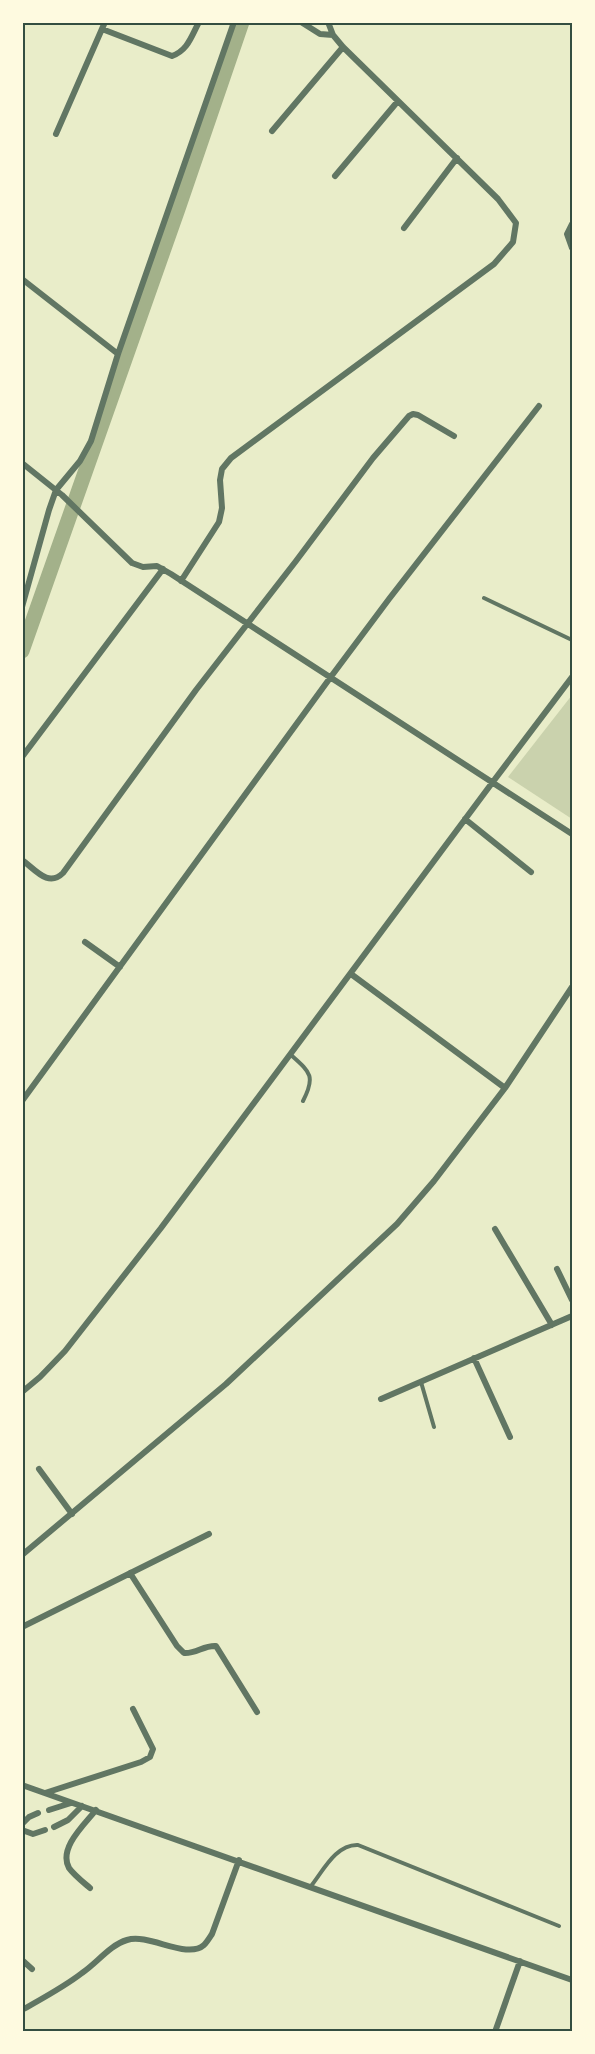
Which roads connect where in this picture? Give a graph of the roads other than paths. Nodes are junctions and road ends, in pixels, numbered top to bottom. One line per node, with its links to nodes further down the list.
1 (199, 22): 5 (street)
2 (234, 22): 17 (street)
3 (301, 22): 6 (street)
4 (328, 22): 6 (street)
5 (104, 26): 10 (street)
6 (333, 35): 7 (street)
7 (343, 47): 8 (street); 9 (street)
8 (398, 101): 11 (street); 12 (street)
9 (272, 131)
10 (56, 134)
11 (457, 158): 14 (street); 23 (street)
12 (335, 176)
13 (573, 224): 15 (street)
14 (404, 228)
15 (573, 248)
16 (22, 279): 17 (street)
17 (118, 354): 21 (street)
18 (539, 406): 29 (street)
19 (454, 436): 26 (street)
20 (22, 463): 21 (street)
21 (56, 490): 22 (street); 25 (street)
22 (163, 569): 23 (street); 30 (street)
23 (181, 581): 26 (street)
24 (484, 598): 27 (lane)
25 (22, 607)
26 (247, 624): 29 (street); 34 (street)
27 (573, 640)
28 (573, 677): 31 (street)
29 (330, 678): 31 (street); 37 (street)
30 (22, 757)
31 (492, 783): 32 (street); 33 (street)
32 (465, 819): 35 (street); 38 (street)
33 (573, 834)
34 (22, 860)
35 (531, 872)
36 (85, 942): 37 (street)
37 (120, 967): 42 (street)
38 (351, 974): 40 (street); 41 (street)
39 (573, 987): 41 (street)
40 (291, 1055): 43 (lane); 51 (street)
41 (505, 1088): 56 (street)
42 (22, 1101)
43 (303, 1101)
44 (495, 1229): 48 (street)
45 (557, 1269): 46 (street)
46 (573, 1300)
47 (573, 1316): 48 (street)
48 (552, 1325): 49 (street)
49 (474, 1358): 50 (street); 54 (street)
50 (421, 1382): 52 (street); 53 (lane)
51 (22, 1392)
52 (381, 1399)
53 (434, 1427)
54 (510, 1437)
55 (39, 1469): 56 (street)
56 (72, 1514): 58 (street)
57 (209, 1534): 59 (street)
58 (22, 1556)
59 (130, 1573): 60 (street); 62 (street)
60 (22, 1627)
61 (133, 1709): 64 (street)
62 (257, 1712)
63 (22, 1785): 64 (street)
64 (44, 1793): 65 (street)
65 (72, 1803): 66 (street); 67 (street)
66 (82, 1806): 68 (street); 71 (street)
67 (49, 1810)
68 (96, 1810): 74 (street); 76 (street)
69 (38, 1814): 70 (street)
70 (22, 1824)
71 (54, 1827)
72 (22, 1830): 73 (street)
73 (45, 1830)
74 (239, 1860): 75 (street); 82 (street)
75 (311, 1886): 77 (lane); 79 (street)
76 (90, 1888)
77 (559, 1926)
78 (22, 1960): 80 (street)
79 (520, 1960): 81 (street); 83 (street)
80 (32, 1969)
81 (573, 1980)
82 (22, 2010)
83 (495, 2031)

